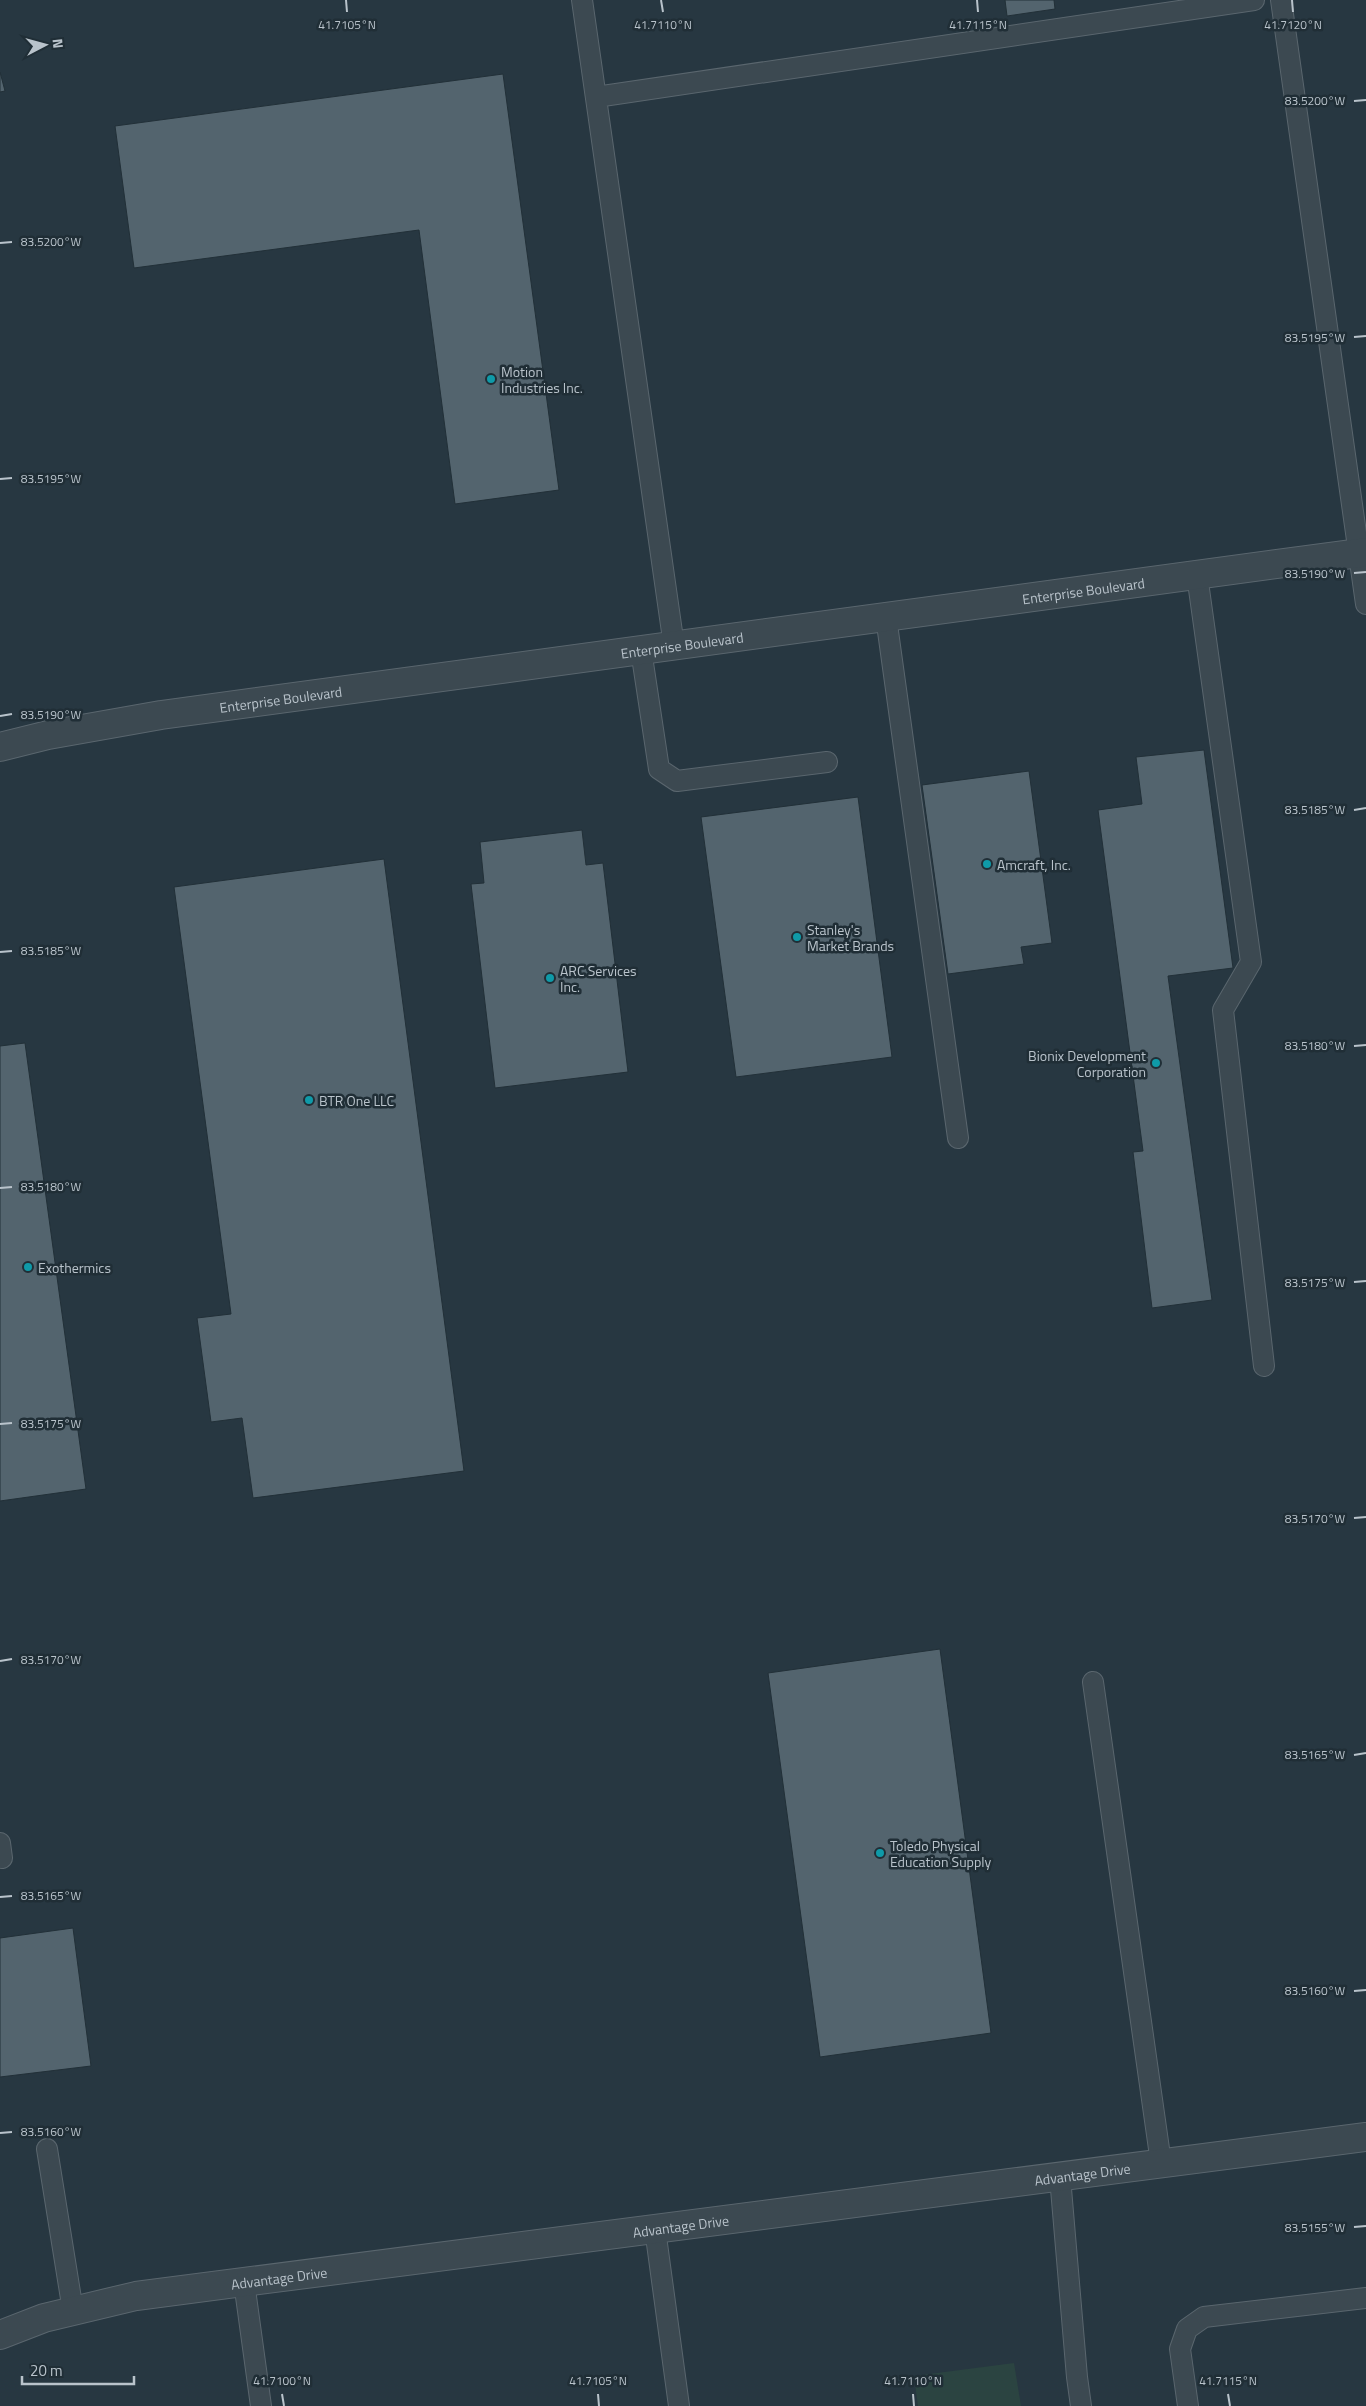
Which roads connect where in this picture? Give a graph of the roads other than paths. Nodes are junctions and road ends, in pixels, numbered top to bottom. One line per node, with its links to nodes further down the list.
1 (582, 0): 4 (lane)
2 (1254, 0): 4 (lane)
3 (1281, 0): 5 (lane)
4 (596, 97): 9 (lane)
5 (1362, 552): 6 (street, Enterprise Boulevard); 7 (lane)
6 (1197, 575): 8 (street, Enterprise Boulevard); 14 (lane)
7 (1366, 604)
8 (886, 617): 9 (street, Enterprise Boulevard); 13 (lane)
9 (674, 646): 10 (street, Enterprise Boulevard)
10 (641, 650): 11 (street, Enterprise Boulevard); 12 (lane)
11 (0, 747)
12 (827, 762)
13 (958, 1138)
14 (1264, 1366)
15 (1093, 1682): 18 (lane)
16 (1366, 2137): 18 (street, Advantage Drive)
17 (47, 2149): 23 (lane)
18 (1161, 2163): 19 (street, Advantage Drive)
19 (1060, 2177): 20 (street, Advantage Drive); 27 (lane)
20 (656, 2229): 21 (street, Advantage Drive); 26 (lane)
21 (244, 2282): 23 (street, Advantage Drive); 25 (lane)
22 (1366, 2298): 28 (lane)
23 (73, 2311): 24 (street, Advantage Drive)
24 (0, 2335)
25 (261, 2406)
26 (679, 2406)
27 (1081, 2406)
28 (1188, 2406)

